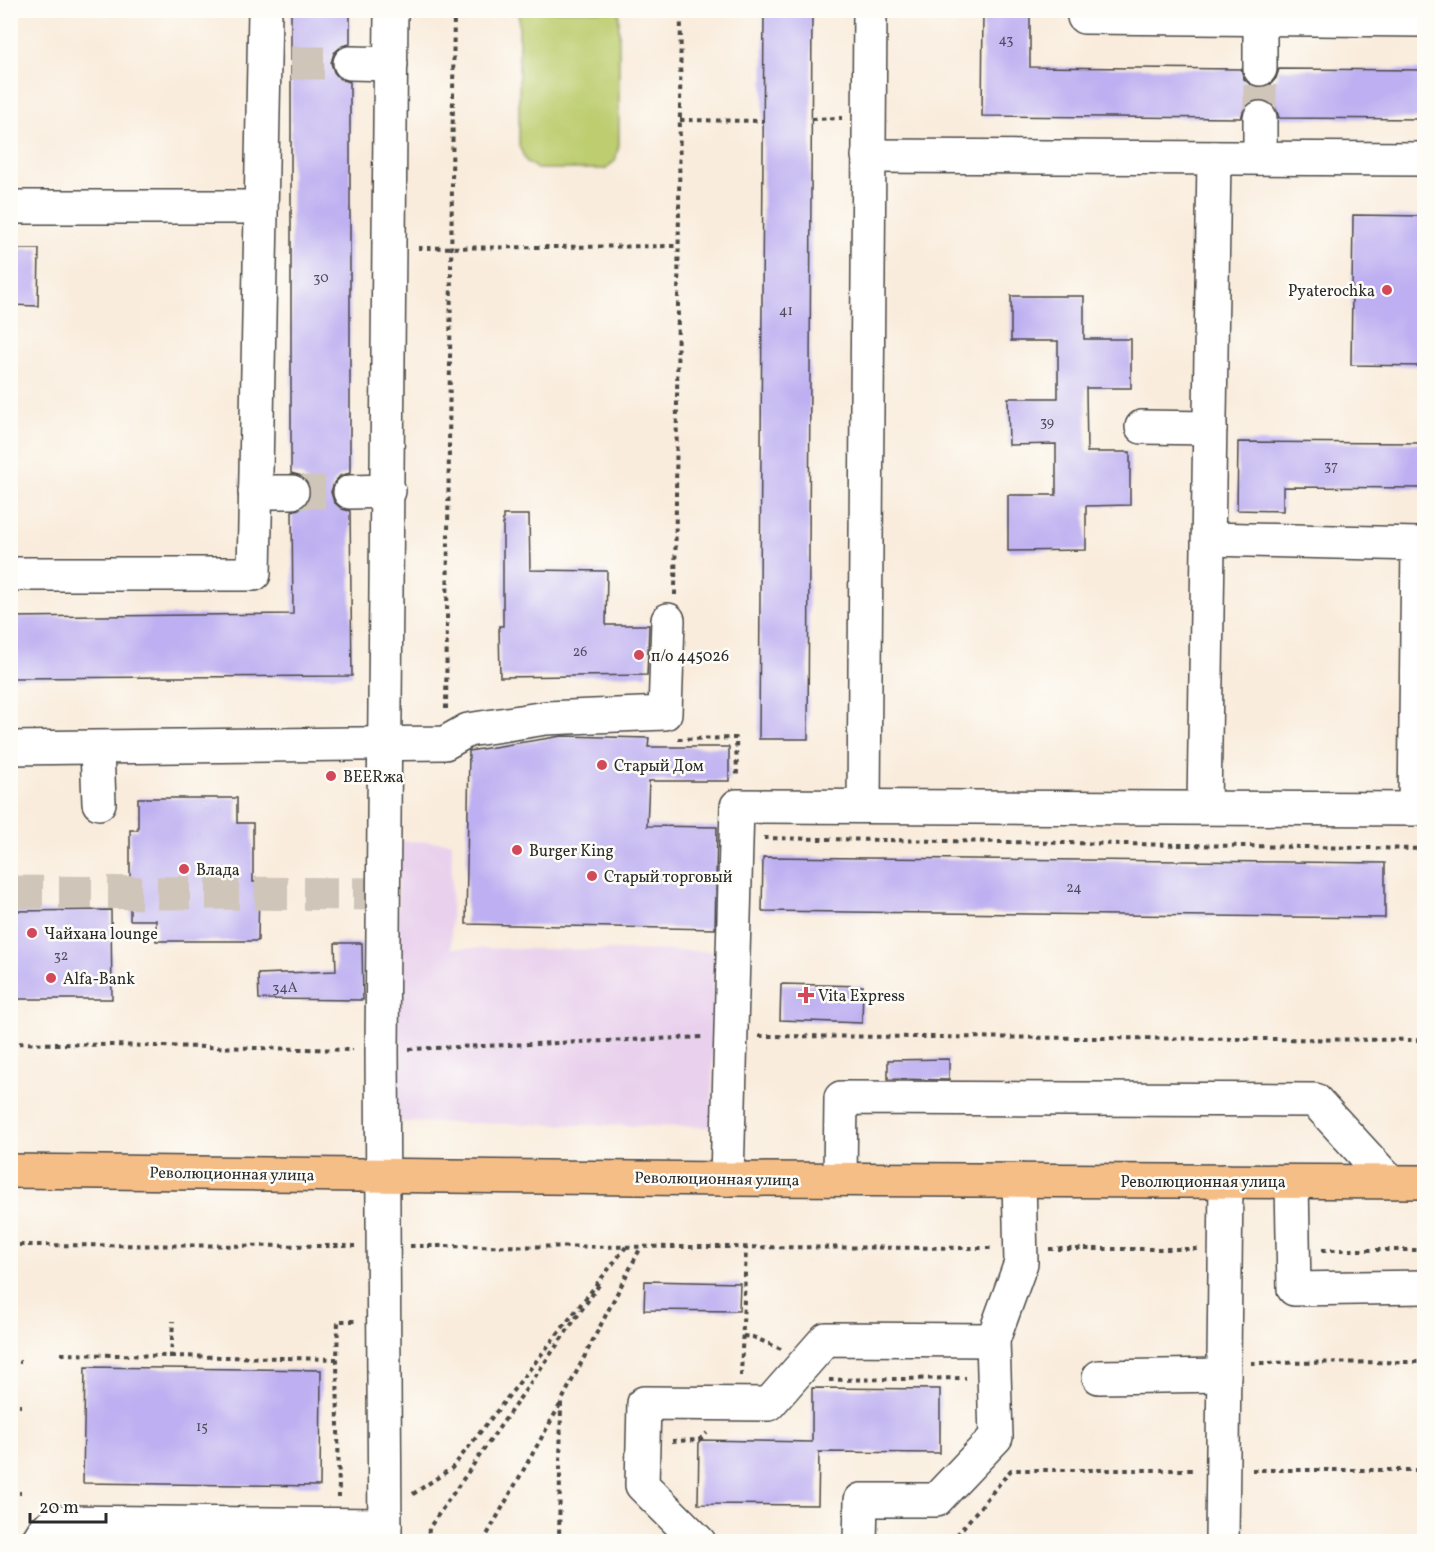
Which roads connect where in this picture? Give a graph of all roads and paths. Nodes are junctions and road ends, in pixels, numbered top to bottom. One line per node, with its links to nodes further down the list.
1 (265, 10): 23 (street)
2 (391, 10): 11 (street)
3 (454, 10): 25 (path)
4 (681, 10): 16 (path)
5 (870, 10): 18 (street)
6 (1422, 10): 9 (street)
7 (1195, 14): 8 (street); 9 (street)
8 (1084, 16)
9 (1260, 18): 12 (street)
10 (350, 63): 11 (street)
11 (391, 64): 26 (street)
12 (1260, 69)
13 (844, 117): 15 (path)
14 (1260, 118): 20 (street)
15 (812, 119)
16 (680, 120): 17 (path); 24 (path)
17 (763, 121)
18 (868, 156): 19 (street); 42 (street)
19 (1214, 158): 20 (street); 28 (street)
20 (1260, 158): 21 (street)
21 (1425, 159)
22 (10, 207): 23 (street)
23 (260, 207): 30 (street)
24 (678, 246): 25 (path); 35 (path)
25 (451, 248): 26 (path); 37 (path)
26 (390, 249): 29 (street)
27 (1143, 427): 28 (street)
28 (1210, 428): 33 (street)
29 (389, 491): 32 (street); 38 (street)
30 (255, 492): 31 (street); 34 (street)
31 (291, 492)
32 (350, 492)
33 (1209, 539): 43 (street); 43 (street)
34 (10, 574)
35 (671, 608): 37 (street)
36 (673, 739): 44 (path)
37 (445, 743): 38 (street)
38 (384, 744): 40 (street); 49 (street)
39 (10, 748): 40 (street)
40 (97, 749): 41 (street)
41 (99, 803)
42 (864, 806): 43 (street); 44 (street)
43 (1204, 807)
44 (737, 822): 45 (path); 50 (street)
45 (1425, 849)
46 (10, 871): 47 (path)
47 (19, 871)
48 (10, 1171): 49 (main road, Революционная улица)
49 (383, 1174): 50 (main road, Революционная улица); 58 (street)
50 (727, 1179): 51 (main road, Революционная улица)
51 (840, 1179): 52 (main road, Революционная улица); 55 (street)
52 (1019, 1180): 53 (main road, Революционная улица); 62 (street)
53 (1226, 1181): 54 (main road, Революционная улица); 63 (street)
54 (1292, 1182): 55 (main road, Революционная улица); 64 (street)
55 (1389, 1182): 56 (main road, Революционная улица)
56 (1425, 1182)
57 (10, 1245): 58 (path)
58 (383, 1246): 59 (path); 91 (street)
59 (626, 1247): 60 (path); 91 (path); 93 (path)
60 (641, 1247): 61 (path); 80 (path)
61 (746, 1248): 62 (path); 81 (path)
62 (1020, 1249): 63 (path); 69 (street)
63 (1225, 1250): 76 (street)
64 (1293, 1250): 65 (path); 66 (street)
65 (1425, 1250)
66 (1425, 1287)
67 (173, 1320): 71 (path)
68 (338, 1321): 72 (path)
69 (993, 1340): 78 (street); 81 (street)
70 (61, 1354): 71 (path)
71 (171, 1356): 72 (path)
72 (337, 1359): 90 (path)
73 (10, 1362): 74 (path)
74 (21, 1362)
75 (1425, 1362): 76 (path)
76 (1224, 1369): 77 (street); 86 (street)
77 (1099, 1377)
78 (993, 1378): 79 (path); 97 (street)
79 (822, 1380)
80 (561, 1402): 94 (path); 95 (path)
81 (740, 1404): 96 (street)
82 (10, 1406): 83 (path)
83 (21, 1406)
84 (714, 1427): 85 (path)
85 (671, 1440)
86 (1222, 1470): 87 (path); 98 (path); 99 (street)
87 (1425, 1470)
88 (10, 1493): 89 (path)
89 (21, 1493)
90 (339, 1502)
91 (384, 1526): 92 (street)
92 (38, 1542)
93 (429, 1542)
94 (483, 1542)
95 (558, 1542)
96 (699, 1542)
97 (860, 1542)
98 (951, 1542)
99 (1222, 1542)

